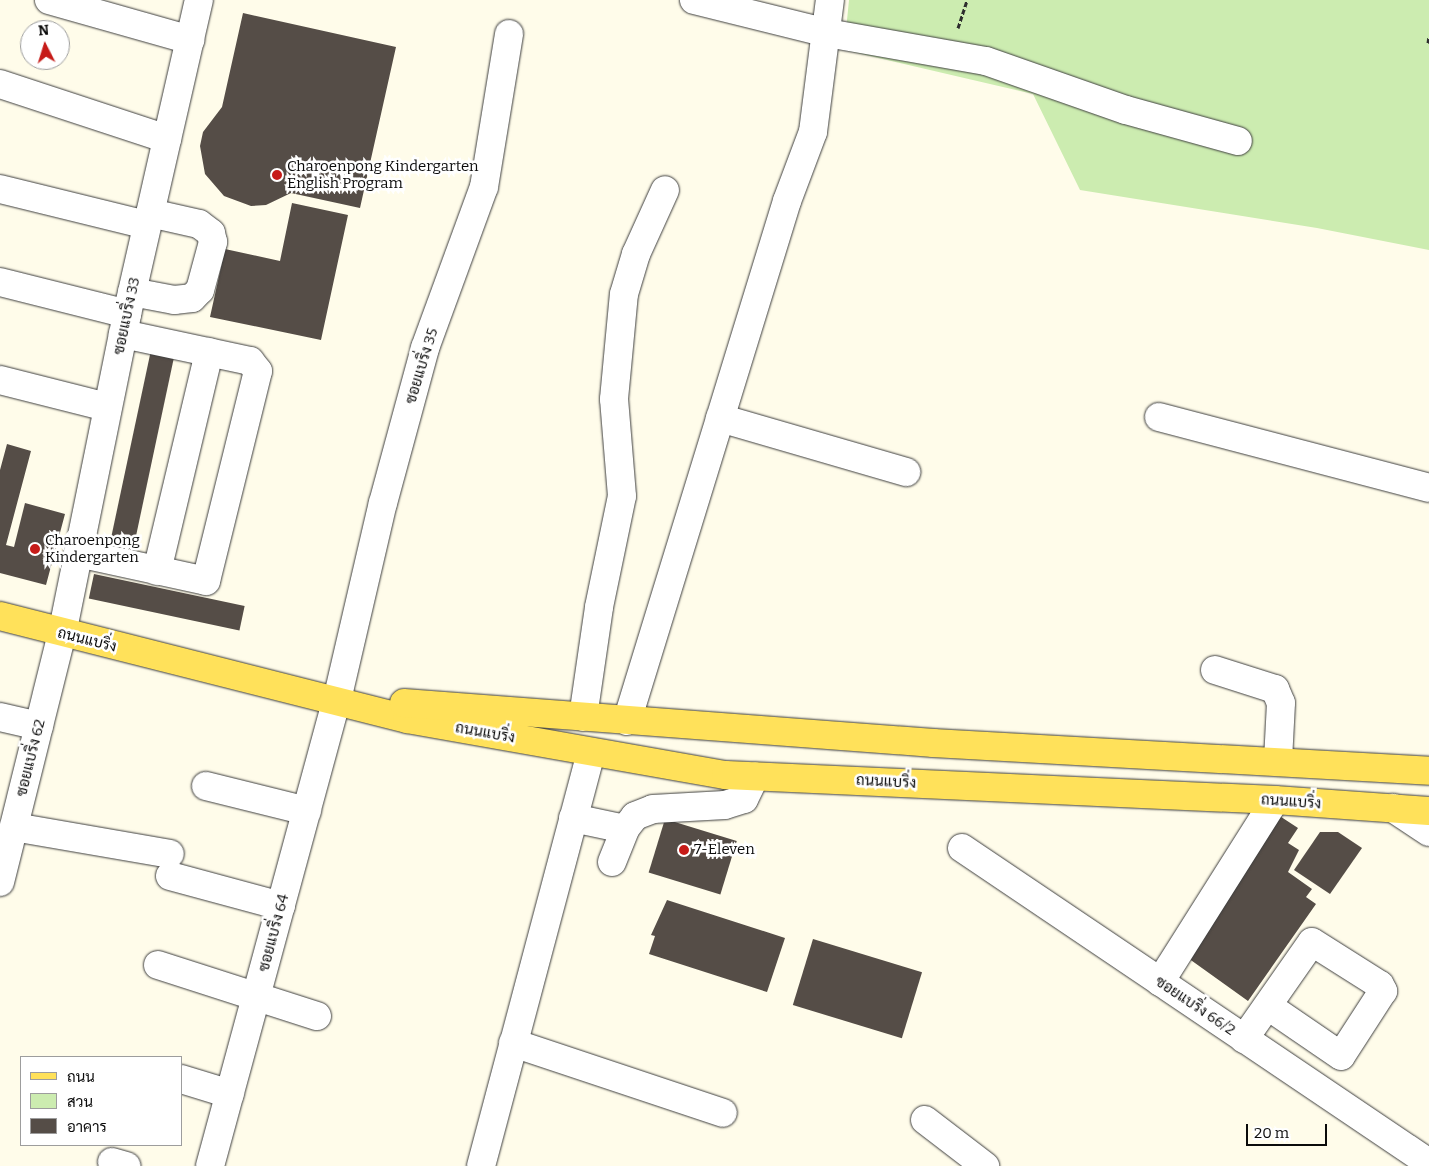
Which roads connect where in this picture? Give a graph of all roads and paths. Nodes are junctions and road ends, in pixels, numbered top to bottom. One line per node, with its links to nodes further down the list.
1 (49, 0): 8 (street)
2 (198, 0): 8 (street, ซอยแบริ่ง 33)
3 (694, 0): 5 (street)
4 (830, 0): 5 (street)
5 (827, 33): 12 (street); 22 (street)
6 (509, 34): 30 (street, ซอยแบริ่ง 35)
7 (1429, 36): 9 (path)
8 (190, 40): 11 (street, ซอยแบริ่ง 33)
9 (1428, 43)
10 (0, 84): 11 (street)
11 (167, 139): 15 (street, ซอยแบริ่ง 33)
12 (1238, 141)
13 (0, 189): 15 (street)
14 (664, 190): 32 (street)
15 (149, 219): 17 (street, ซอยแบริ่ง 33); 17 (street)
16 (0, 282): 17 (street)
17 (128, 313): 18 (street); 20 (street, ซอยแบริ่ง 33)
18 (209, 352): 26 (street); 26 (street)
19 (0, 380): 20 (street)
20 (107, 407): 25 (street, ซอยแบริ่ง 33)
21 (1159, 417): 24 (street)
22 (720, 418): 23 (street); 33 (street)
23 (906, 472)
24 (1429, 488)
25 (78, 554): 26 (street); 28 (street, ซอยแบริ่ง 33)
26 (157, 571)
27 (0, 616): 28 (main road, ถนนแบริ่ง)
28 (62, 634): 30 (main road, ถนนแบริ่ง); 34 (street, ซอยแบริ่ง 62)
29 (1215, 670): 36 (street)
30 (344, 701): 32 (main road, ถนนแบริ่ง); 35 (main road, ถนนแบริ่ง); 42 (street, ซอยแบริ่ง 64)
31 (0, 717): 34 (street)
32 (583, 717): 33 (main road, ถนนแบริ่ง)
33 (627, 721): 36 (main road, ถนนแบริ่ง)
34 (39, 726): 45 (street, ซอยแบริ่ง 62)
35 (591, 753): 38 (main road, ถนนแบริ่ง); 44 (street)
36 (1278, 761): 37 (main road, ถนนแบริ่ง)
37 (1429, 771)
38 (755, 776): 40 (main road, ถนนแบริ่ง); 46 (street)
39 (206, 786): 42 (street)
40 (1275, 800): 41 (main road, ถนนแบริ่ง); 53 (street)
41 (1393, 808): 43 (main road, ถนนแบริ่ง); 47 (street)
42 (307, 811): 51 (street, ซอยแบริ่ง 64)
43 (1429, 811)
44 (573, 818): 46 (street); 58 (street)
45 (10, 821): 50 (street, ซอยแบริ่ง 62); 51 (street)
46 (625, 828): 49 (street)
47 (1429, 832)
48 (962, 848): 53 (street, ซอยแบริ่ง 66/2)
49 (612, 862)
50 (0, 882)
51 (281, 906): 54 (street, ซอยแบริ่ง 64)
52 (158, 965): 54 (street)
53 (1160, 982): 57 (street, ซอยแบริ่ง 66/2)
54 (257, 996): 56 (street); 62 (street, ซอยแบริ่ง 64)
55 (1268, 1006): 57 (street); 59 (street); 59 (street)
56 (317, 1016)
57 (1244, 1039): 61 (street, ซอยแบริ่ง 66/2)
58 (513, 1043): 63 (street); 67 (street)
59 (1341, 1056): 61 (street)
60 (182, 1079): 62 (street)
61 (1318, 1088): 65 (street, ซอยแบริ่ง 66/2)
62 (230, 1094): 66 (street, ซอยแบริ่ง 64)
63 (723, 1113)
64 (925, 1120): 68 (street)
65 (1429, 1163)
66 (210, 1166)
67 (480, 1166)
68 (985, 1166)

